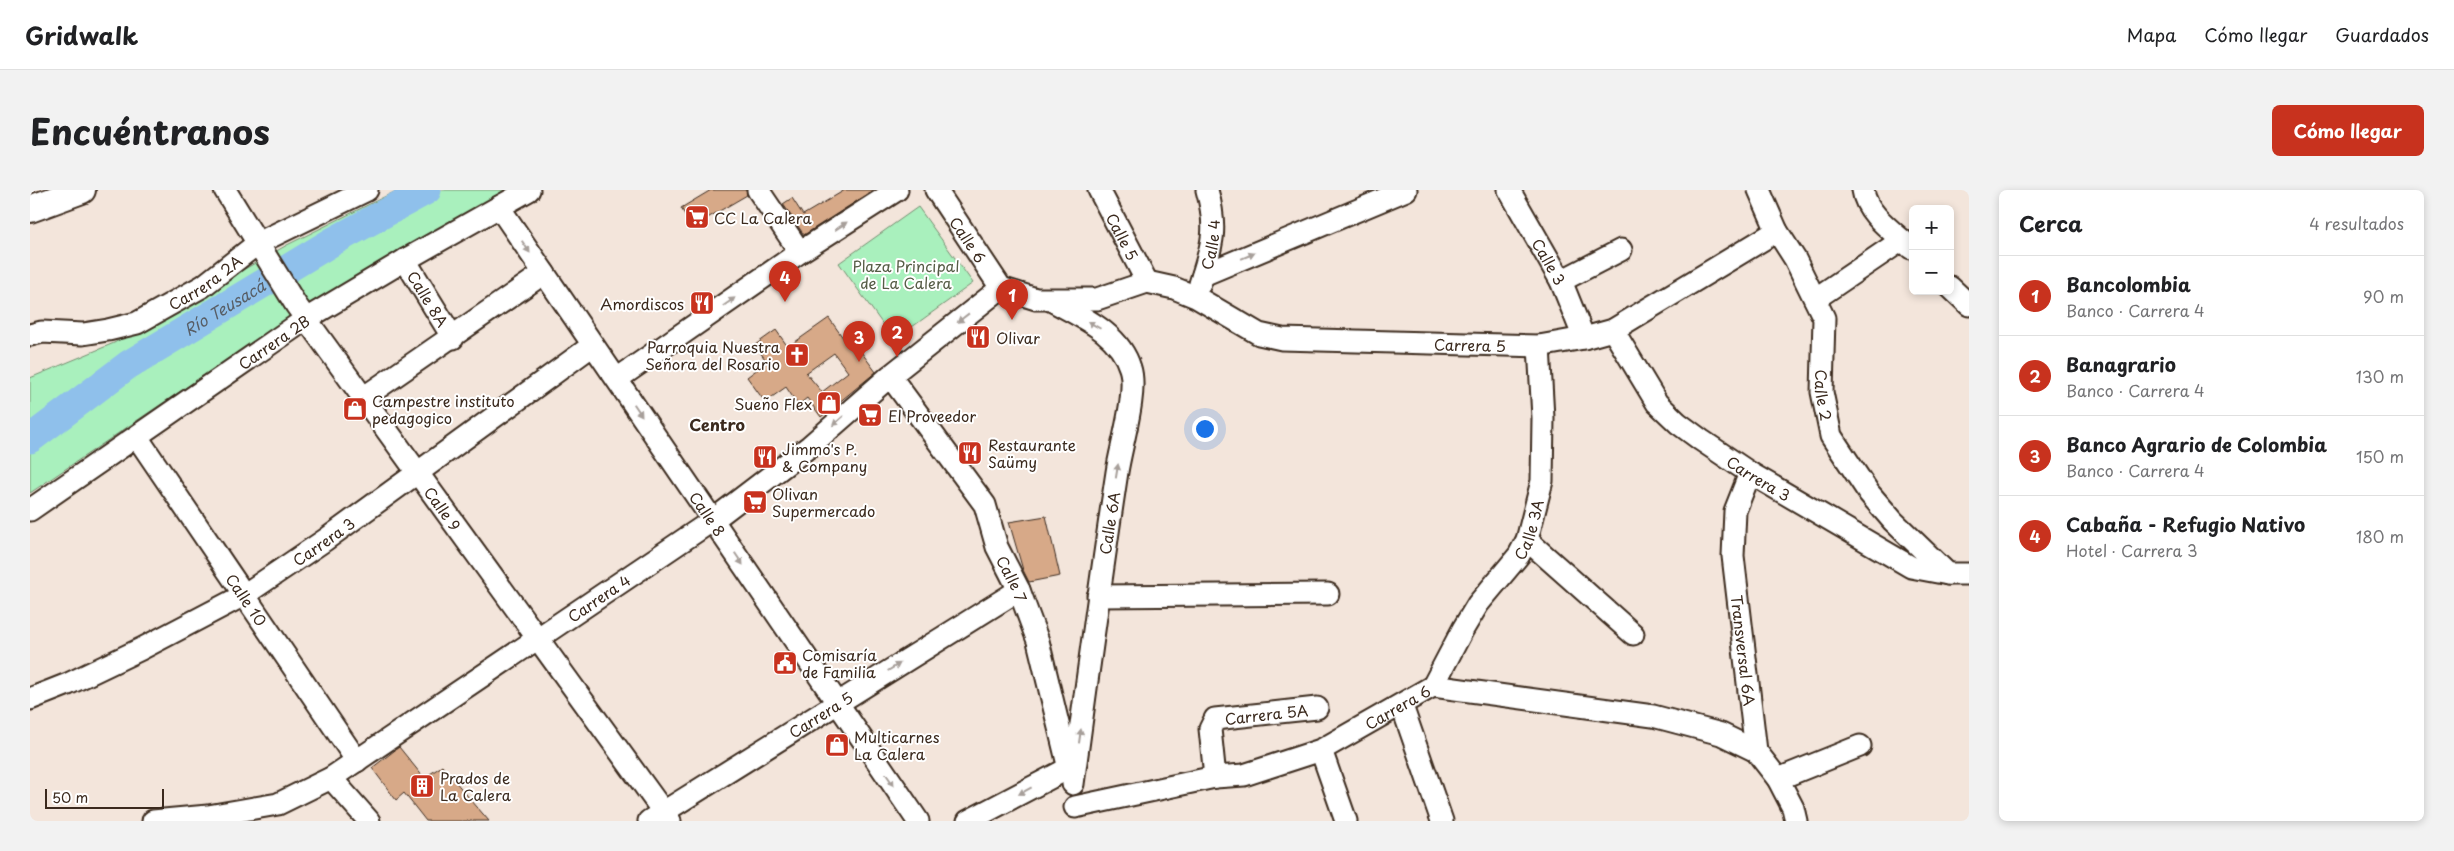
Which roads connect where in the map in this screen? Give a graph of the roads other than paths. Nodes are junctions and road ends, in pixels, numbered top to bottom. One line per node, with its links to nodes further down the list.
1 (225, 190): 19 (street, Calle 9)
2 (367, 190): 19 (street, Carrera 2A)
3 (530, 190): 14 (street, Carrera 2B)
4 (758, 190): 20 (street)
5 (897, 190): 20 (street, one-way to 5)
6 (936, 190): 26 (street, Calle 6)
7 (1099, 190): 25 (street, Calle 5)
8 (1207, 190): 23 (street, Calle 4)
9 (1406, 190): 23 (street, one-way to 9)
10 (1509, 190): 24 (street, Calle 3)
11 (1759, 190): 16 (street, Calle 2)
12 (1863, 190): 17 (street)
13 (69, 192): 15 (main road)
14 (499, 207): 21 (street, Carrera 2B); 22 (street, Calle 8, one-way to 22)
15 (30, 210)
16 (1778, 231): 29 (street, Calle 2); 33 (street, Carrera 5)
17 (1908, 245): 29 (street)
18 (1621, 250): 24 (street)
19 (264, 252): 32 (street, Calle 9); 34 (street, Carrera 2A)
20 (800, 252): 40 (street, one-way to 20)
21 (405, 260): 32 (street, Carrera 2B); 35 (street, Calle 8A)
22 (544, 273): 35 (street); 37 (street, Calle 8)
23 (1203, 275): 28 (street, Calle 4)
24 (1562, 281): 36 (street, Calle 3)
25 (1147, 282): 28 (street, Carrera 5); 30 (street)
26 (1001, 288): 30 (street); 39 (street, Carrera 4, one-way to 39)
27 (1954, 291): 31 (street)
28 (1196, 296): 38 (street, Carrera 5)
29 (1815, 299): 48 (street, Calle 2)
30 (1051, 300): 53 (street, Calle 6A, one-way to 30)
31 (1969, 305)
32 (301, 312): 41 (street, Calle 9); 42 (street, Carrera 2B)
33 (1613, 330): 36 (street, Carrera 5); 44 (street, Carrera 3)
34 (30, 335)
35 (452, 338): 41 (street)
36 (1584, 338): 38 (street, Carrera 5)
37 (593, 345): 40 (street, Calle 8); 43 (street, Carrera 3)
38 (1539, 346): 47 (street, Calle 3A)
39 (890, 376): 46 (street, Carrera 4, one-way to 46); 50 (street, Calle 7)
40 (617, 379): 46 (street, Calle 8, one-way to 46)
41 (363, 398): 43 (street, Calle 9)
42 (137, 437): 45 (street, Carrera 2B); 52 (street, Calle 10)
43 (417, 472): 52 (street, Carrera 3); 55 (street, Calle 9)
44 (1750, 473): 48 (street, Carrera 3); 63 (street, Transversal 6A)
45 (30, 510)
46 (713, 520): 55 (street, Carrera 4); 58 (street, Calle 8, one-way to 58)
47 (1527, 540): 54 (street); 56 (street, Calle 3A)
48 (1948, 574): 49 (street, Carrera 3)
49 (1969, 574)
50 (1019, 590): 58 (street, Carrera 5, one-way to 50); 65 (street, Calle 7)
51 (1328, 594): 53 (street)
52 (244, 596): 57 (street, Carrera 3); 64 (street, Calle 10)
53 (1098, 596): 65 (street, Calle 6A, one-way to 53)
54 (1632, 634)
55 (538, 639): 64 (street, Carrera 4); 70 (street, Calle 9)
56 (1433, 686): 59 (street, Carrera 6); 63 (street, Carrera 6)
57 (30, 699)
58 (837, 702): 70 (street, Carrera 5); 73 (street, Calle 8, one-way to 73)
59 (1402, 706): 62 (street, Carrera 6); 76 (street)
60 (1317, 708): 66 (street, Carrera 5A)
61 (1860, 746): 68 (street)
62 (1321, 750): 66 (street, Carrera 6); 75 (street)
63 (1756, 751): 68 (street)
64 (357, 761): 67 (street, Carrera 4)
65 (1071, 776): 69 (street, Calle 7); 74 (street, one-way to 74)
66 (1215, 777): 69 (street, Carrera 6)
67 (331, 778): 71 (street, Carrera 4); 72 (street)
68 (1778, 778): 77 (street)
69 (1076, 814)
70 (661, 818)
71 (152, 821)
72 (369, 821)
73 (918, 821)
74 (968, 821)
75 (1346, 821)
76 (1442, 821)
77 (1796, 821)

